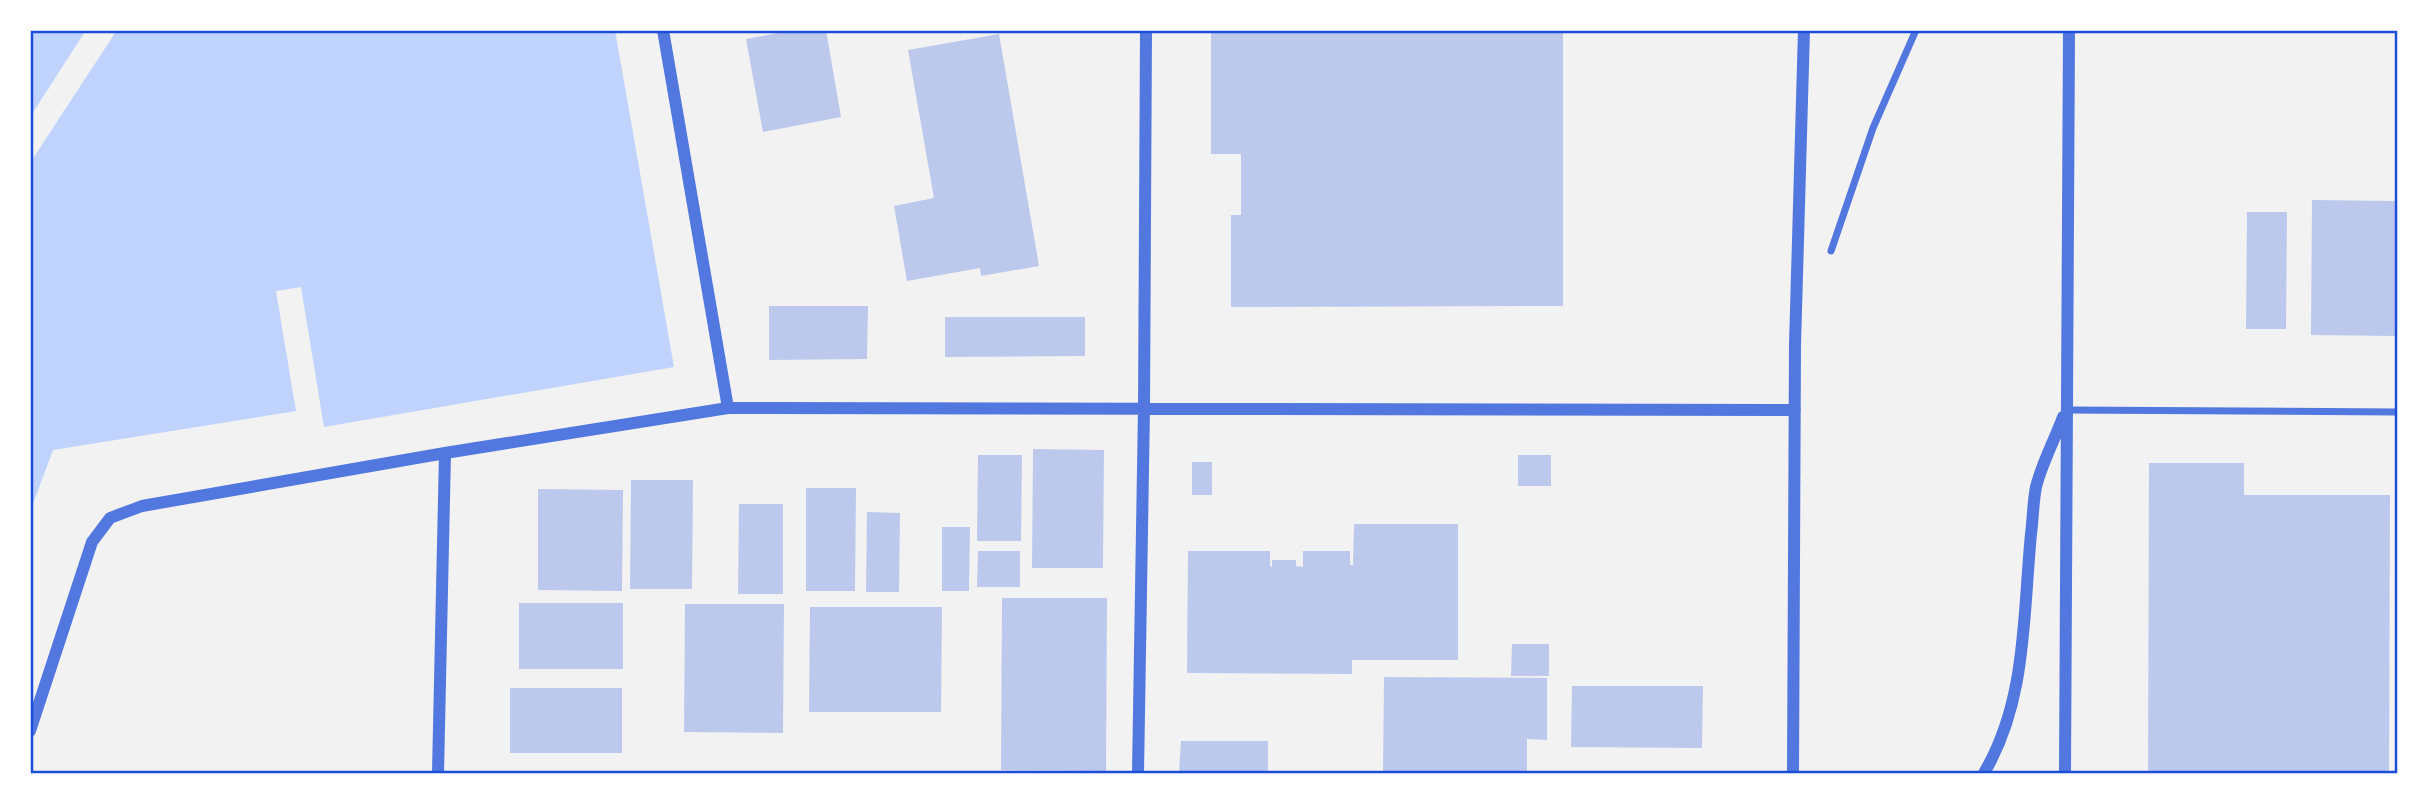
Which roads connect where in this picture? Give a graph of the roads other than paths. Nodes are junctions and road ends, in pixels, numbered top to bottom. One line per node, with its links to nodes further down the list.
1 (663, 30): 7 (street)
2 (1146, 30): 8 (street)
3 (1804, 30): 9 (street)
4 (1916, 30): 6 (street)
5 (2069, 30): 10 (street)
6 (1831, 251)
7 (728, 408): 8 (street); 12 (street)
8 (1144, 408): 9 (street); 15 (street)
9 (1795, 410): 16 (street)
10 (2066, 410): 11 (street); 17 (street); 18 (street)
11 (2397, 412)
12 (445, 453): 13 (street); 14 (street)
13 (30, 731)
14 (439, 773)
15 (1138, 773)
16 (1794, 773)
17 (1984, 773)
18 (2065, 773)

